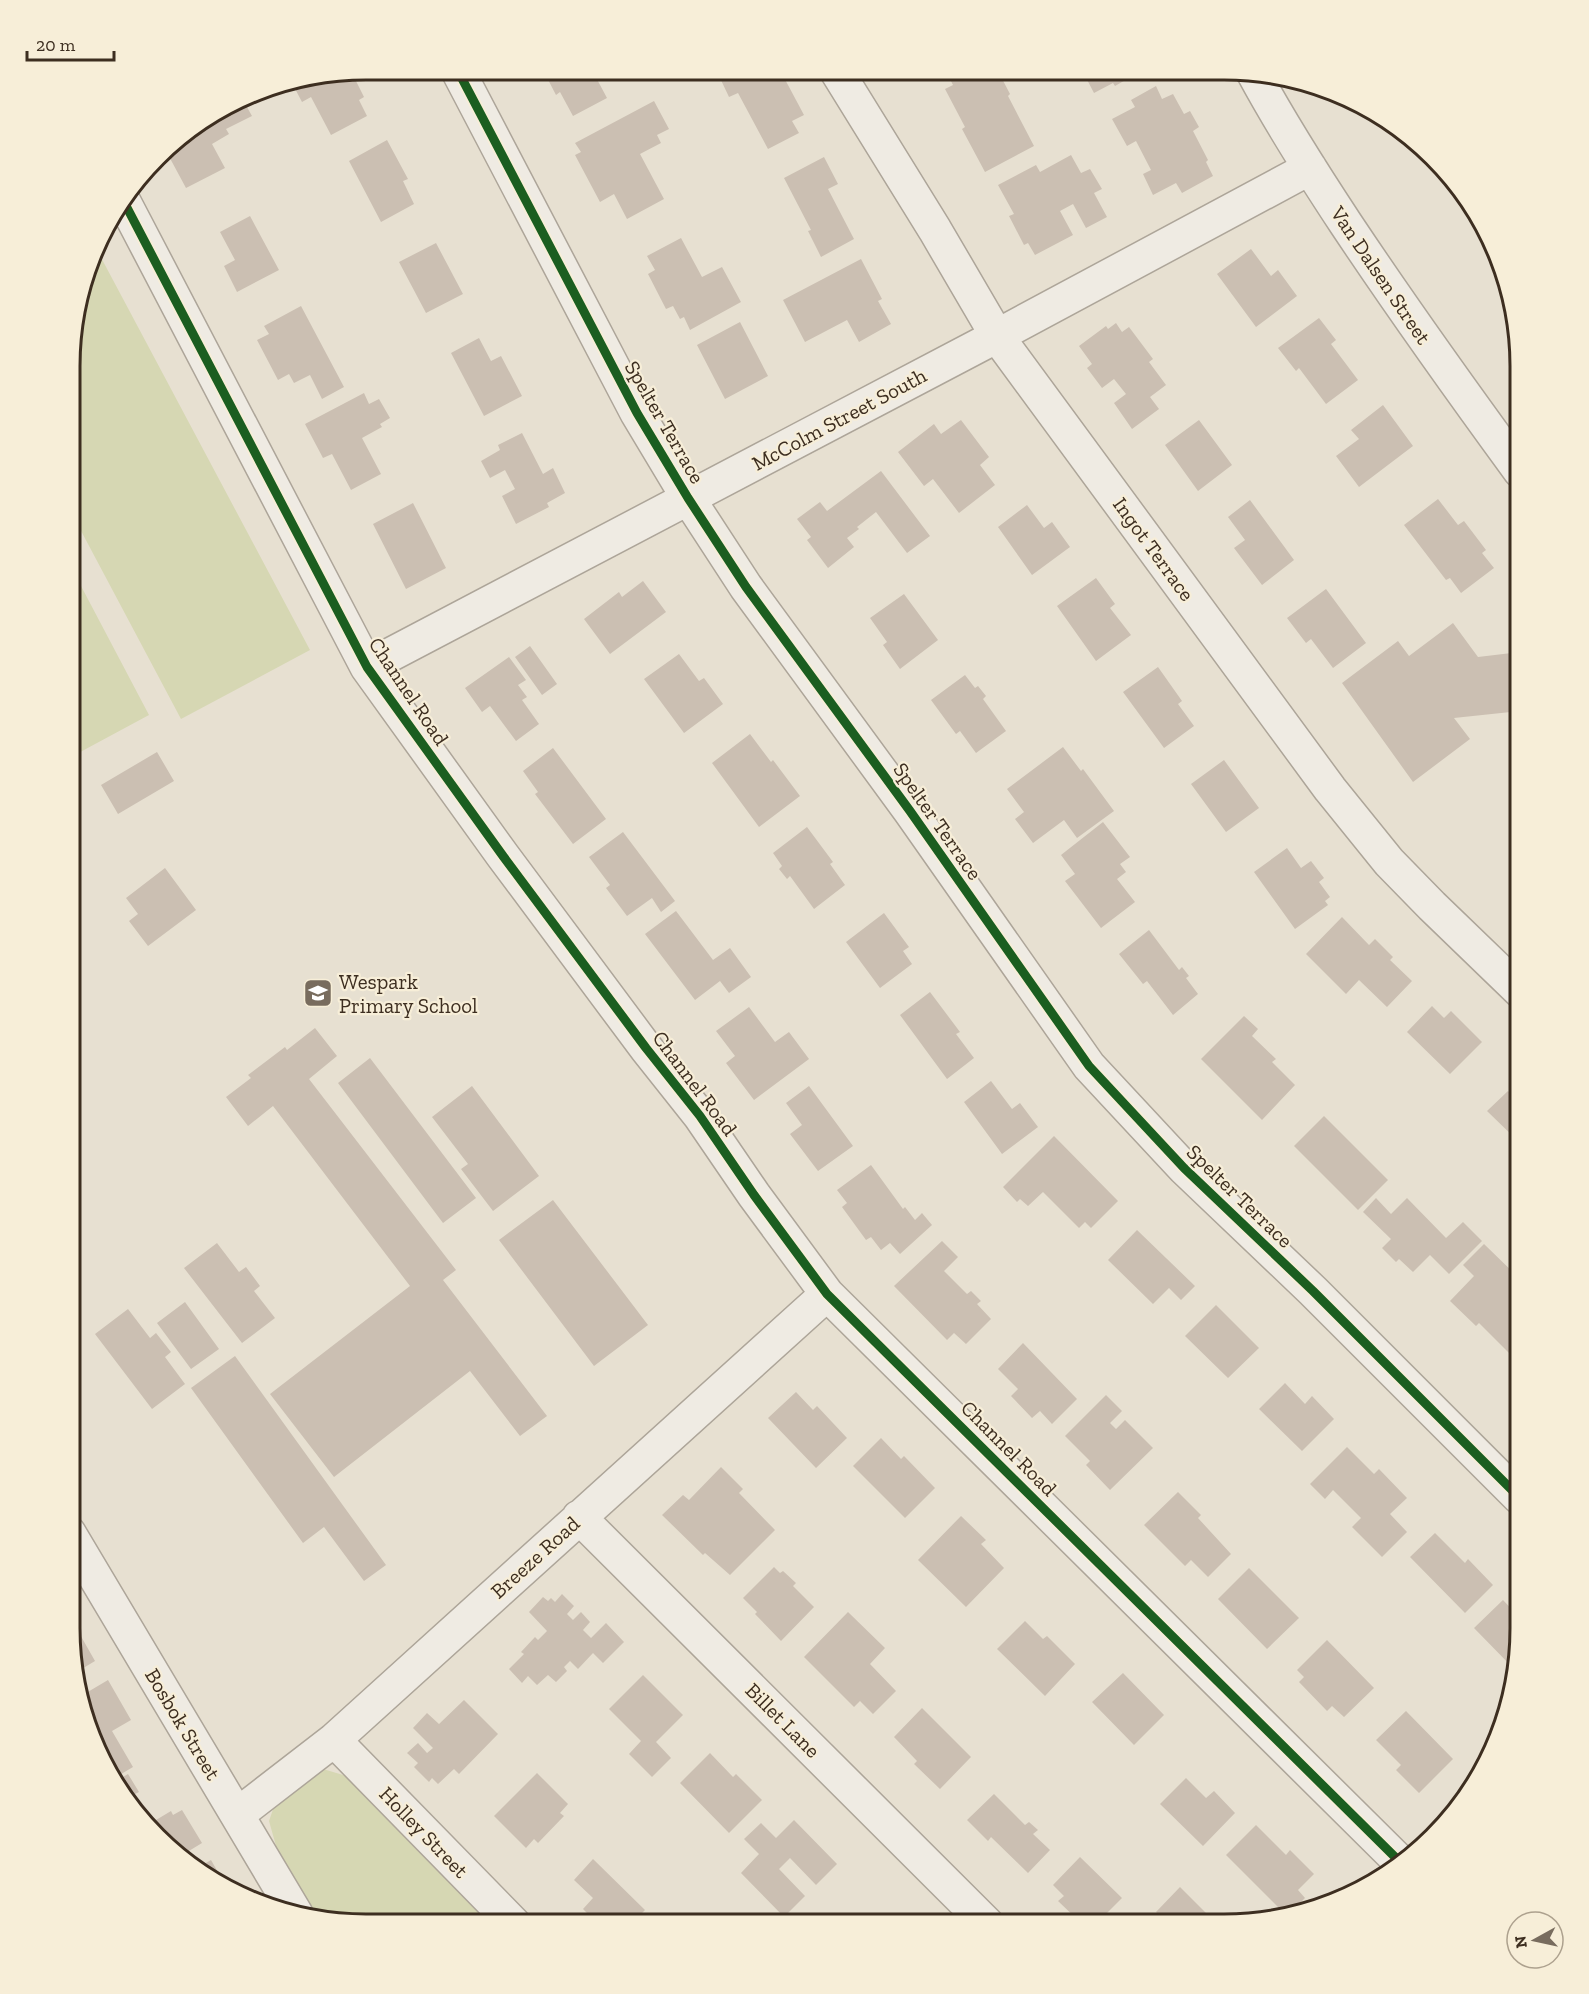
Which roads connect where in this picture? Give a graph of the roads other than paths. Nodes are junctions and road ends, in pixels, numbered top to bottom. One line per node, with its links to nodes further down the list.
1 (463, 80): 8 (street, Spelter Terrace)
2 (842, 80): 6 (street, Ingot Terrace)
3 (1258, 82): 4 (street, Van Dalsen Street)
4 (1310, 168): 6 (street, McColm Street South); 7 (street, Van Dalsen Street)
5 (127, 208): 9 (street, Channel Road)
6 (997, 336): 8 (street, McColm Street South); 10 (street, Ingot Terrace)
7 (1510, 457)
8 (688, 498): 9 (street, McColm Street South); 12 (street, Spelter Terrace)
9 (367, 667): 11 (street, Channel Road)
10 (1510, 981)
11 (827, 1294): 13 (street, Breeze Road); 17 (street, Channel Road)
12 (1510, 1487)
13 (579, 1517): 15 (street, Breeze Road); 20 (street, Billet Lane)
14 (80, 1551): 16 (street, Bosbok Street)
15 (334, 1740): 16 (street, Breeze Road); 19 (street, Holley Street)
16 (237, 1815): 18 (street, Bosbok Street)
17 (1395, 1857)
18 (291, 1905)
19 (504, 1914)
20 (977, 1914)

